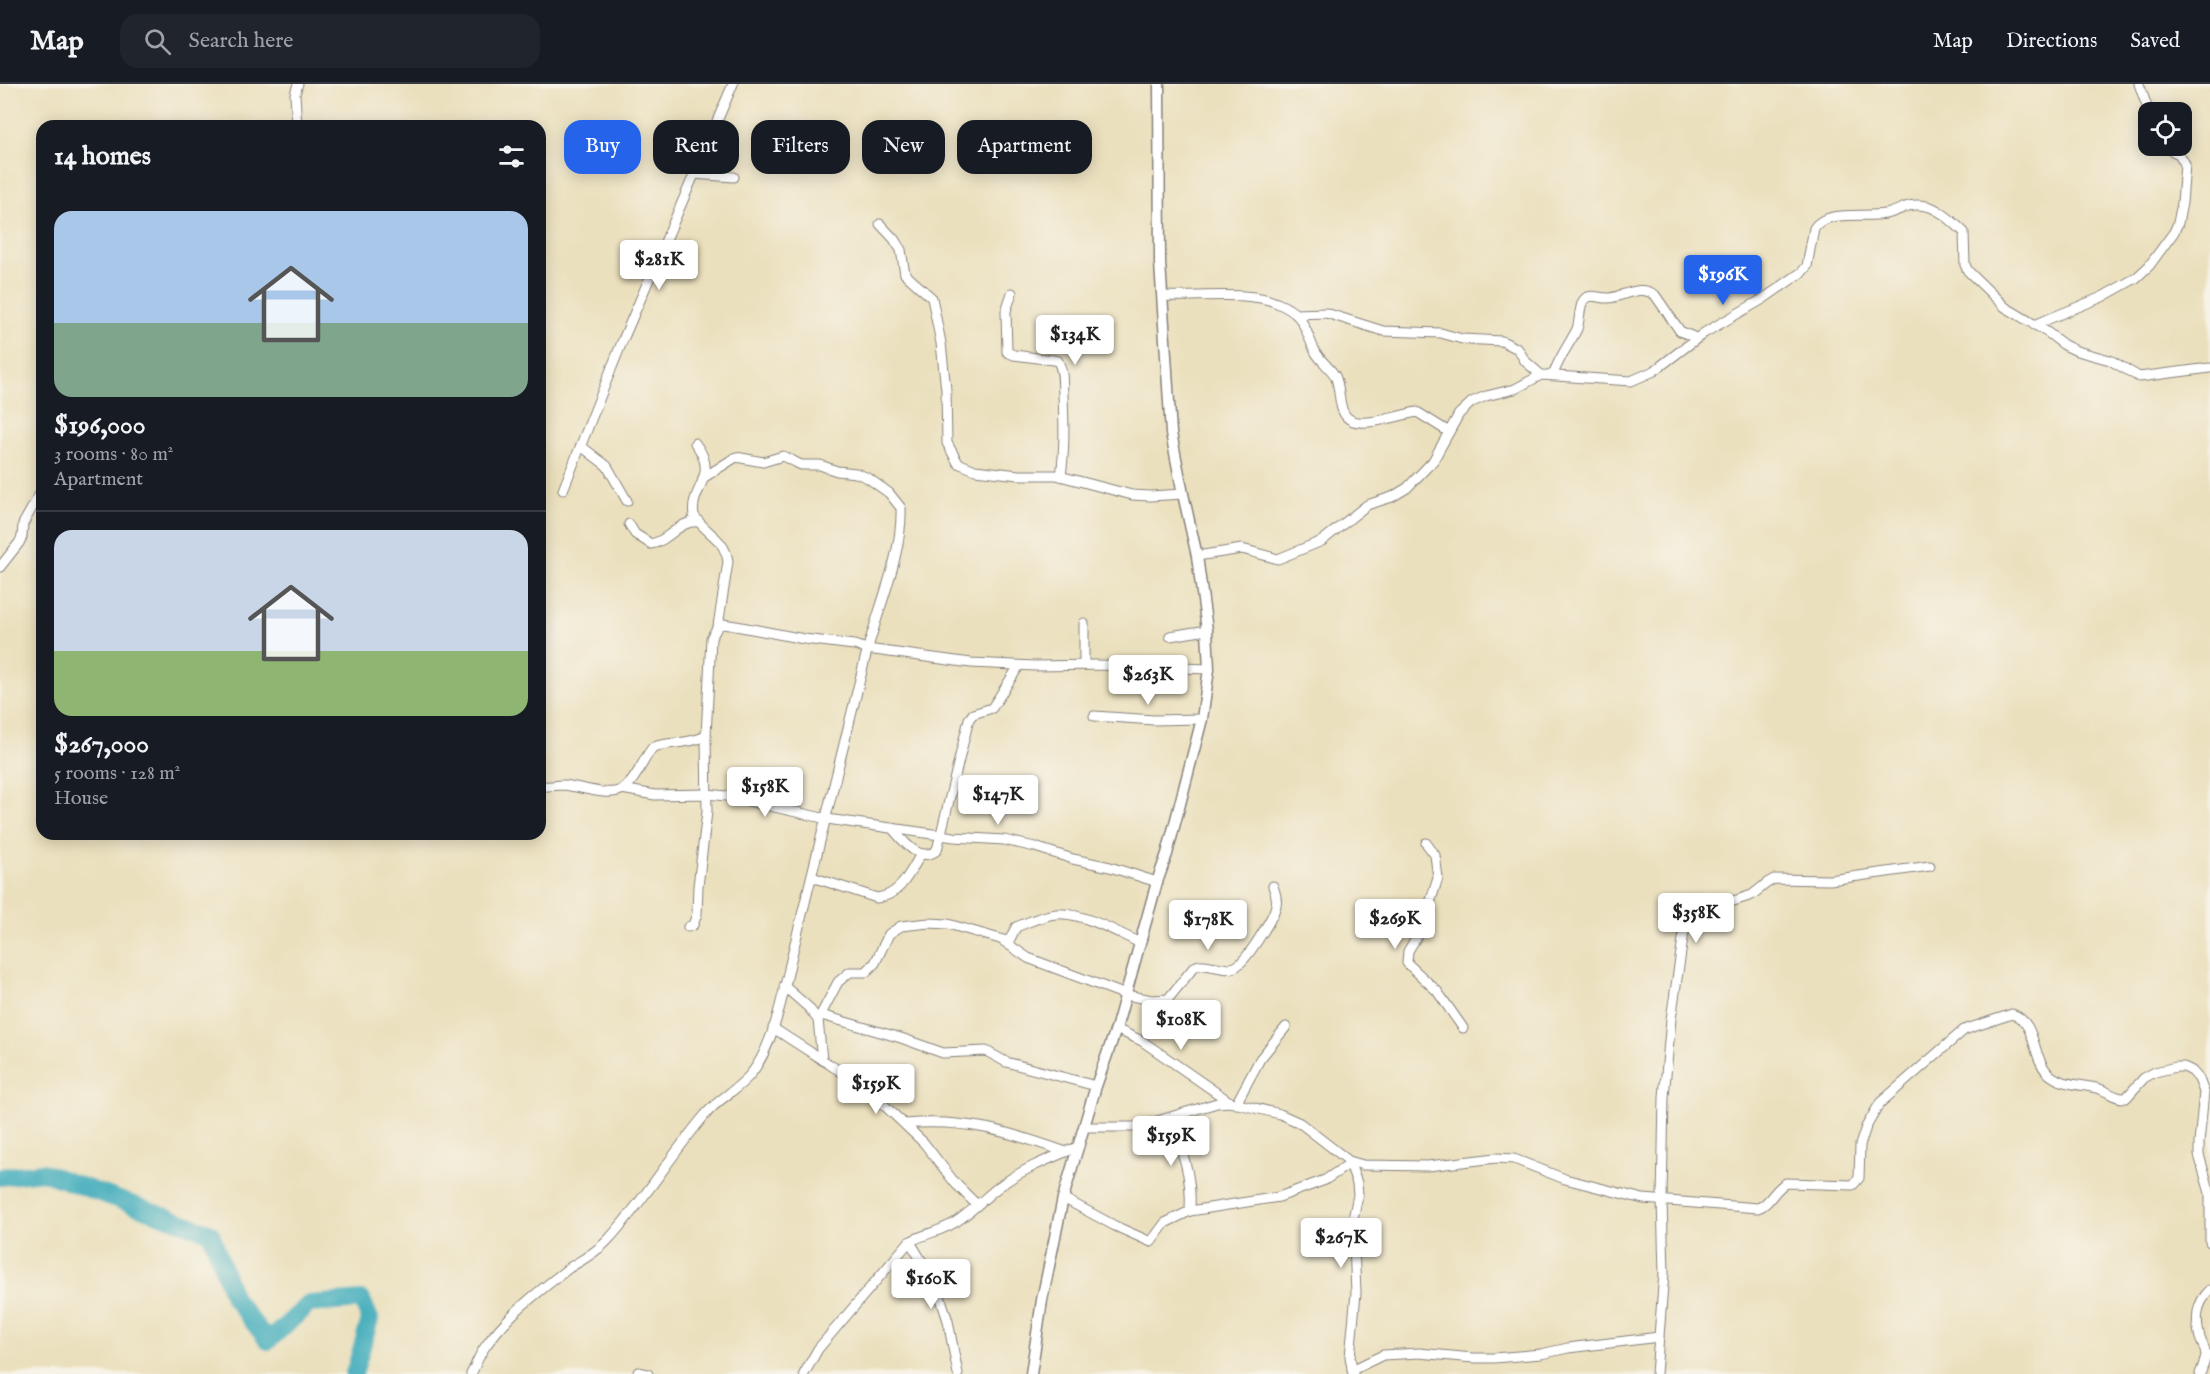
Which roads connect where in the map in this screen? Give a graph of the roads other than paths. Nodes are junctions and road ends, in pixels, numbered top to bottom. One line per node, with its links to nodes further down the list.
1 (298, 84): 6 (street)
2 (733, 84): 7 (street)
3 (1159, 84): 13 (street)
4 (2139, 84): 5 (street)
5 (2145, 102)
6 (297, 120)
7 (717, 120)
8 (2180, 156): 15 (street)
9 (693, 174): 10 (street); 22 (street)
10 (734, 177)
11 (880, 224): 23 (street)
12 (1012, 293): 23 (street)
13 (1163, 296): 14 (street); 26 (street)
14 (1296, 314): 18 (street); 20 (street)
15 (2034, 325): 16 (street); 17 (street)
16 (1696, 338): 19 (street); 19 (street)
17 (2210, 368)
18 (1541, 375): 19 (street); 20 (street)
19 (1553, 375)
20 (1449, 432): 31 (street)
21 (694, 443): 24 (street)
22 (581, 446): 25 (street); 28 (street)
23 (1060, 476): 26 (street)
24 (703, 478): 29 (street); 37 (street)
25 (563, 490)
26 (1183, 494): 31 (street)
27 (36, 501): 32 (street)
28 (627, 501)
29 (698, 522): 30 (street); 34 (street)
30 (629, 524)
31 (1197, 556): 35 (street)
32 (0, 567)
33 (1084, 623): 38 (street)
34 (718, 626): 37 (street); 43 (street)
35 (1207, 630): 36 (street); 40 (street)
36 (1170, 636)
37 (867, 649): 39 (street); 47 (street)
38 (1084, 665): 39 (street); 40 (street)
39 (1018, 666): 49 (street)
40 (1209, 669): 42 (street)
41 (1094, 716): 42 (street)
42 (1202, 718): 54 (street)
43 (706, 736): 45 (street); 46 (street)
44 (546, 786): 45 (street)
45 (622, 789): 46 (street)
46 (707, 794): 47 (street); 56 (street)
47 (827, 819): 48 (street); 53 (street)
48 (892, 828): 49 (street); 51 (street)
49 (942, 835): 51 (street); 54 (street)
50 (1425, 843): 63 (street)
51 (921, 854): 53 (street)
52 (1930, 866): 76 (street)
53 (812, 877): 59 (street)
54 (1157, 882): 58 (street)
55 (1273, 886): 60 (street)
56 (688, 927)
57 (1002, 940): 58 (street); 60 (street); 61 (street)
58 (1140, 943): 60 (street)
59 (784, 986): 61 (street); 64 (street)
60 (1126, 995): 65 (street)
61 (820, 1017): 66 (street); 67 (street)
62 (1286, 1027): 68 (street)
63 (1463, 1028)
64 (773, 1029): 66 (street); 85 (street)
65 (1116, 1029): 67 (street); 68 (street)
66 (822, 1060): 70 (street)
67 (1096, 1086): 71 (street)
68 (1233, 1103): 69 (street); 74 (street)
69 (1165, 1119): 71 (street); 78 (street)
70 (905, 1124): 73 (street); 77 (street)
71 (1085, 1127): 72 (street)
72 (1079, 1146): 73 (street); 75 (street)
73 (1066, 1152): 77 (street)
74 (1349, 1162): 76 (street); 78 (street); 84 (street)
75 (1063, 1198): 78 (street); 89 (street)
76 (1662, 1200): 80 (street); 82 (street)
77 (976, 1204): 79 (street)
78 (1190, 1211)
79 (909, 1242): 83 (street); 88 (street)
80 (2210, 1242)
81 (2210, 1290): 91 (street)
82 (1659, 1337): 84 (street); 90 (street)
83 (810, 1365): 86 (street); 87 (street)
84 (1352, 1372)
85 (471, 1374)
86 (804, 1374)
87 (818, 1374)
88 (958, 1374)
89 (1031, 1374)
90 (1656, 1374)
91 (2200, 1374)

